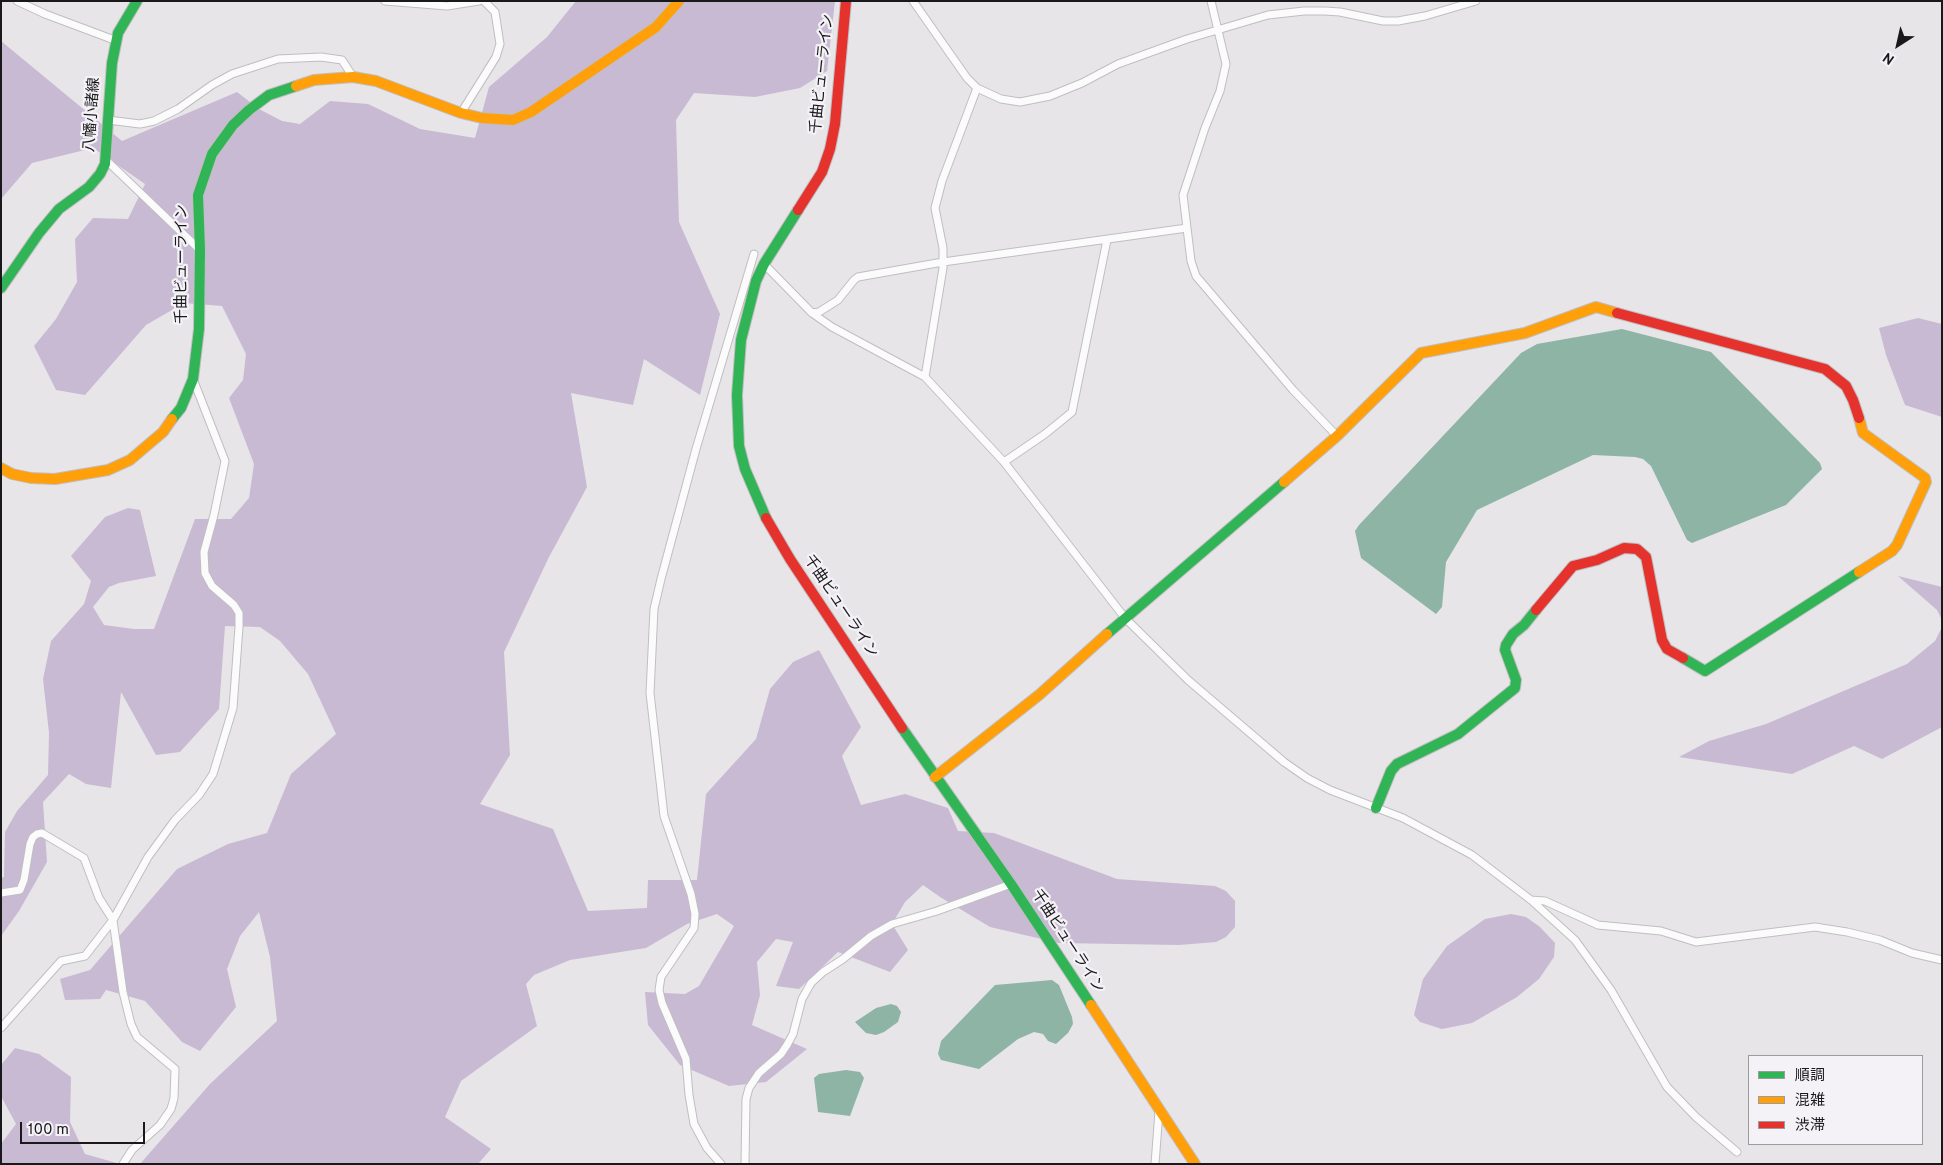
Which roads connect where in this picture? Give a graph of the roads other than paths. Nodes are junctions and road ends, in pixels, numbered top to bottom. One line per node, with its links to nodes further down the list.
1 (17, 1): 12 (street)
2 (137, 1): 12 (street, 八幡小諸線)
3 (385, 1): 4 (street)
4 (479, 1)
5 (484, 1): 15 (street)
6 (679, 1): 15 (street, 千曲ビューライン)
7 (846, 1): 23 (street, 千曲ビューライン)
8 (913, 1): 14 (street)
9 (1210, 1): 11 (street)
10 (1476, 1): 11 (street)
11 (1218, 29): 14 (street); 18 (street)
12 (117, 40): 16 (street, 八幡小諸線)
13 (353, 77): 15 (street, 千曲ビューライン); 16 (street); 20 (street, 千曲ビューライン)
14 (977, 88): 22 (street)
15 (461, 113)
16 (108, 120): 17 (street, 八幡小諸線)
17 (106, 160): 20 (street); 24 (street, 八幡小諸線)
18 (1187, 228): 19 (street); 28 (street)
19 (1107, 240): 22 (street); 29 (street)
20 (200, 250): 27 (street, 千曲ビューライン)
21 (754, 254): 43 (street)
22 (943, 262): 25 (street); 26 (street)
23 (764, 264): 25 (street); 32 (street, 千曲ビューライン)
24 (1, 288)
25 (812, 313): 26 (street)
26 (925, 376): 29 (street)
27 (193, 379): 30 (street, 千曲ビューライン); 37 (street)
28 (1337, 436): 31 (street); 33 (street)
29 (1004, 462): 31 (street)
30 (1, 468)
31 (1125, 618): 32 (street); 33 (street)
32 (935, 776): 34 (street, 千曲ビューライン)
33 (1376, 808): 36 (street)
34 (1012, 884): 40 (street, 千曲ビューライン); 44 (street)
35 (1, 893): 37 (street)
36 (1531, 900): 38 (street); 41 (street)
37 (113, 920): 39 (street); 42 (street)
38 (1942, 960)
39 (1, 1028)
40 (1159, 1111): 45 (street); 46 (street, 千曲ビューライン)
41 (1737, 1152)
42 (122, 1164)
43 (721, 1164)
44 (745, 1164)
45 (1155, 1164)
46 (1195, 1164)

